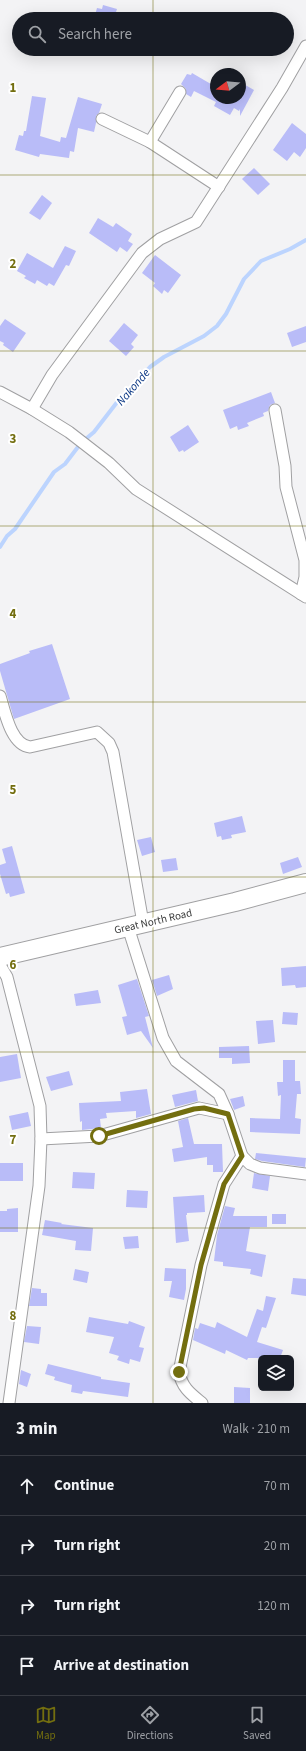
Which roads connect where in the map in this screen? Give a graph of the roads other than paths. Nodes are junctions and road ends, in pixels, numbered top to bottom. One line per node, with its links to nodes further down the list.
1 (306, 46): 5 (street)
2 (180, 92): 4 (street)
3 (102, 118): 4 (street)
4 (150, 142): 5 (street)
5 (219, 187): 7 (street)
6 (0, 392): 7 (street)
7 (32, 409): 9 (street)
8 (275, 410): 9 (street)
9 (304, 596)
10 (0, 696): 12 (street)
11 (306, 884): 12 (highway, Great North Road)
12 (136, 925): 13 (highway, Great North Road); 15 (street)
13 (0, 957)
14 (0, 965): 16 (street)
15 (228, 1114): 16 (street); 17 (street)
16 (41, 1140): 19 (street)
17 (242, 1156): 18 (street); 20 (street)
18 (306, 1174)
19 (9, 1403)
20 (202, 1403)

